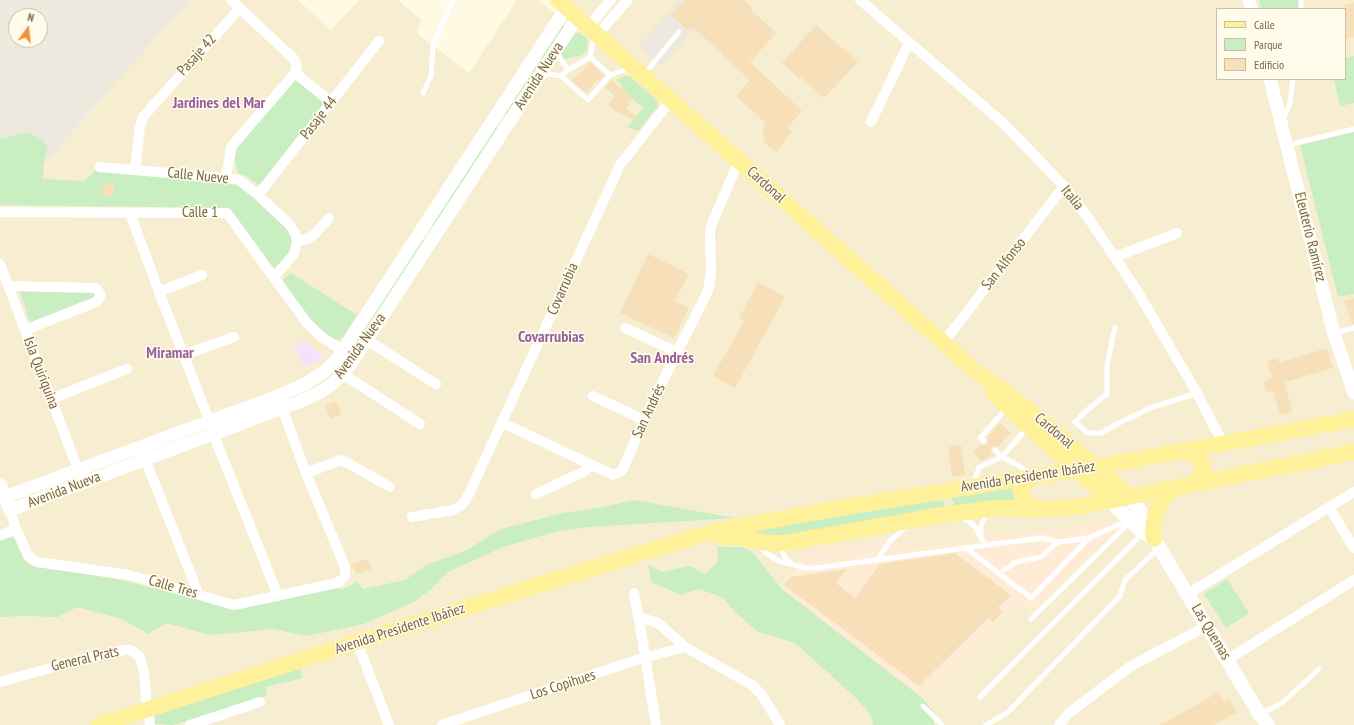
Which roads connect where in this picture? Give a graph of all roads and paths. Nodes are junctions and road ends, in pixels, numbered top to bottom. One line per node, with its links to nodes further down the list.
1 (231, 0): 6 (street)
2 (453, 0): 21 (lane)
3 (611, 0): 7 (street)
4 (628, 0): 7 (street)
5 (860, 0): 10 (street, Italia)
6 (240, 8): 15 (street); 32 (street, Pasaje 42)
7 (580, 20): 11 (street, Avenida Nueva); 12 (lane); 14 (main road, Cardonal); 24 (street, Avenida Nueva)
8 (679, 32): 14 (lane)
9 (379, 41): 23 (street, Pasaje 44)
10 (909, 43): 25 (street); 34 (street, Italia)
11 (556, 51): 13 (lane); 16 (street, Avenida Nueva)
12 (590, 57): 13 (lane); 17 (lane)
13 (568, 70): 18 (lane)
14 (638, 71): 17 (lane); 22 (main road, Cardonal)
15 (295, 73): 23 (street); 33 (street)
16 (541, 73): 18 (lane); 27 (street, Avenida Nueva)
17 (610, 75): 18 (lane)
18 (561, 76)
19 (1270, 80): 26 (street, Eleuterio Ramírez)
20 (1294, 80): 26 (lane)
21 (424, 93)
22 (671, 100): 30 (main road, Cardonal); 73 (street, Covarrubia)
23 (331, 102): 35 (street, Pasaje 44)
24 (495, 118): 27 (street); 39 (street, Avenida Nueva)
25 (871, 122)
26 (1282, 124): 29 (street, Eleuterio Ramírez)
27 (507, 126): 41 (street, Avenida Nueva)
28 (1354, 129): 29 (lane)
29 (1287, 145): 53 (street, Eleuterio Ramírez)
30 (739, 161): 56 (main road, Cardonal); 58 (street, San Andrés)
31 (100, 167): 32 (street, Calle Nueve)
32 (135, 170): 33 (street, Calle Nueve)
33 (226, 178): 35 (street, Calle Nueve)
34 (1064, 186): 43 (street, Italia); 56 (street, San Alfonso)
35 (258, 195): 42 (street, Calle Nueve)
36 (0, 212): 37 (street, Calle 1)
37 (130, 213): 46 (street, Calle 1); 48 (street)
38 (329, 218): 42 (street)
39 (422, 229): 41 (street); 57 (street, Avenida Nueva)
40 (1177, 233): 43 (street)
41 (434, 237): 55 (street, Avenida Nueva)
42 (297, 241): 46 (street)
43 (1115, 257): 65 (street, Italia)
44 (0, 264): 47 (street, Isla Quiriquina)
45 (202, 275): 48 (street)
46 (274, 277): 57 (street, Calle 1)
47 (8, 286): 52 (street, Isla Quiriquina); 52 (street)
48 (159, 292): 59 (street)
49 (1115, 327): 65 (lane)
50 (625, 328): 58 (street)
51 (1354, 328): 53 (lane)
52 (25, 330): 68 (street, Isla Quiriquina)
53 (1334, 334): 66 (street, Eleuterio Ramírez)
54 (234, 337): 59 (street)
55 (367, 340): 60 (street, Avenida Nueva); 64 (street)
56 (944, 342): 62 (main road, Cardonal)
57 (343, 351): 60 (street, Calle 1); 69 (street, Avenida Nueva)
58 (677, 352): 72 (street, San Andrés)
59 (183, 355): 76 (street)
60 (355, 358): 63 (street, Avenida Nueva)
61 (127, 369): 68 (street)
62 (974, 370): 70 (main road, Cardonal); 79 (main road, Cardonal)
63 (343, 374): 69 (street, Avenida Nueva); 74 (street)
64 (436, 384)
65 (1197, 393): 78 (street, Italia)
66 (1354, 393)
67 (593, 396): 72 (street)
68 (51, 399): 89 (street, Isla Quiriquina)
69 (280, 402): 76 (street, Avenida Nueva); 91 (street)
70 (1007, 407): 75 (main road, Cardonal); 77 (lane)
71 (1354, 419): 78 (main road, Avenida Presidente Ibáñez)
72 (644, 420): 87 (street, San Andrés)
73 (503, 423): 87 (street, San Andrés); 111 (street, Covarrubia)
74 (420, 424)
75 (1028, 426): 84 (lane); 90 (main road, Cardonal)
76 (211, 428): 80 (street, Avenida Nueva); 85 (street, Avenida Nueva); 134 (street)
77 (984, 441)
78 (1226, 443): 82 (main road, Avenida Presidente Ibáñez)
79 (1070, 444): 86 (main road); 88 (main road, Cardonal)
80 (141, 447): 85 (street); 89 (street, Avenida Nueva)
81 (995, 450): 84 (lane)
82 (1186, 450): 86 (main road, Avenida Presidente Ibáñez); 95 (main road)
83 (1354, 452): 95 (main road, Avenida Presidente Ibáñez)
84 (1002, 457): 92 (lane); 96 (lane)
85 (145, 460): 93 (street, Avenida Nueva); 133 (street)
86 (1137, 460): 88 (main road, Avenida Presidente Ibáñez)
87 (590, 465): 101 (street)
88 (1096, 467): 90 (main road, Avenida Presidente Ibáñez); 102 (main road, Cardonal)
89 (78, 470): 93 (street, Isla Quiriquina); 103 (street, Avenida Nueva)
90 (1076, 470): 92 (main road, Avenida Presidente Ibáñez); 104 (main road, Cardonal)
91 (306, 473): 97 (street); 134 (street, Calle Tres)
92 (1033, 477): 96 (main road, Avenida Presidente Ibáñez); 107 (main road)
93 (83, 483): 108 (street, Avenida Nueva)
94 (0, 485): 103 (street)
95 (1191, 485): 98 (main road, Avenida Presidente Ibáñez)
96 (973, 486): 99 (main road, Avenida Presidente Ibáñez)
97 (390, 487)
98 (1173, 488): 102 (main road, Avenida Presidente Ibáñez); 120 (main road)
99 (935, 492): 110 (main road); 114 (main road, Avenida Presidente Ibáñez)
100 (1354, 492): 105 (street)
101 (536, 494)
102 (1128, 497): 104 (main road, Avenida Presidente Ibáñez); 120 (main road, Las Quemas)
103 (5, 498): 108 (street)
104 (1110, 501): 107 (main road, Avenida Presidente Ibáñez); 113 (main road, Las Quemas)
105 (1329, 507): 126 (street); 132 (street)
106 (994, 508): 107 (main road, Avenida Presidente Ibáñez); 109 (main road, Avenida Presidente Ibáñez); 119 (lane)
107 (1039, 509)
108 (10, 510): 115 (street)
109 (954, 513): 110 (main road, Avenida Presidente Ibáñez); 119 (lane)
110 (936, 516): 112 (main road, Avenida Presidente Ibáñez)
111 (412, 517)
112 (917, 519): 123 (main road, Avenida Presidente Ibáñez); 127 (lane)
113 (1131, 520): 118 (lane); 120 (main road, Las Quemas); 136 (lane)
114 (764, 521): 117 (main road, Avenida Presidente Ibáñez); 121 (main road)
115 (16, 529): 116 (street); 133 (street, Calle Tres)
116 (0, 535)
117 (701, 535): 121 (main road, Avenida Presidente Ibáñez); 138 (main road, Avenida Presidente Ibáñez)
118 (1089, 538): 122 (lane); 125 (lane)
119 (982, 540): 124 (lane)
120 (1153, 540): 132 (main road, Las Quemas); 144 (lane); 156 (lane)
121 (757, 541): 123 (main road, Avenida Presidente Ibáñez); 128 (lane)
122 (1058, 542): 124 (lane); 129 (lane)
123 (785, 543): 128 (lane)
124 (986, 545): 125 (lane)
125 (966, 548): 127 (lane)
126 (1354, 548)
127 (878, 559): 128 (lane)
128 (795, 566)
129 (1004, 570)
130 (1354, 580): 141 (street)
131 (634, 593): 135 (street)
132 (1188, 594): 137 (main road, Las Quemas)
133 (199, 595): 134 (street, Calle Tres)
134 (278, 596)
135 (638, 617): 139 (street); 140 (street)
136 (1031, 619)
137 (1207, 626): 141 (main road, Las Quemas); 157 (street)
138 (357, 642): 147 (main road, Avenida Presidente Ibáñez); 151 (street)
139 (685, 647): 140 (street, Los Copihues); 154 (street)
140 (646, 657): 152 (street, Los Copihues); 153 (street)
141 (1227, 660): 148 (main road, Las Quemas)
142 (1319, 669): 148 (lane)
143 (0, 682): 147 (street, General Prats)
144 (980, 697)
145 (260, 702): 150 (street)
146 (923, 706): 155 (lane)
147 (149, 717): 149 (main road, Avenida Presidente Ibáñez)
148 (1264, 720)
149 (99, 725)
150 (190, 725)
151 (388, 725)
152 (442, 725)
153 (656, 725)
154 (780, 725)
155 (942, 725)
156 (986, 725)
157 (1059, 725)

